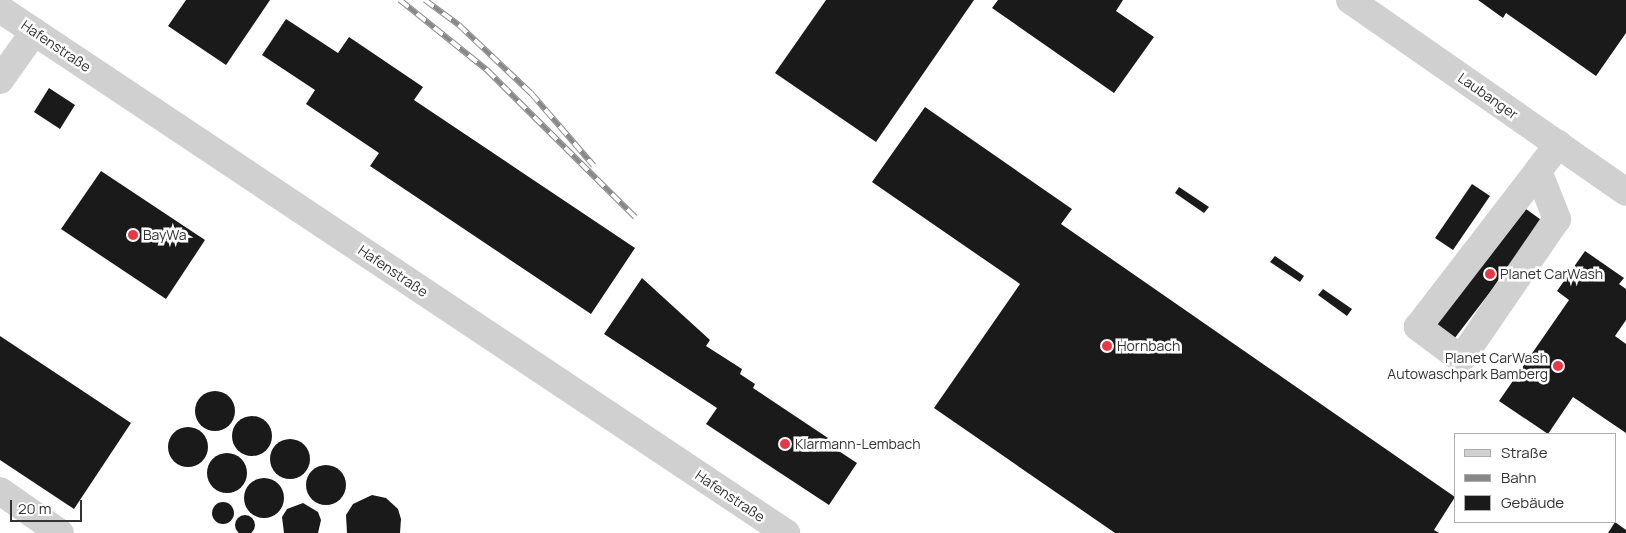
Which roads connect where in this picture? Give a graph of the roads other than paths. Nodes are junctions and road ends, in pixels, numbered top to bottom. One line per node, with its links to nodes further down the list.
1 (1350, 0): 5 (street, Laubanger)
2 (0, 9): 3 (street, Hafenstraße)
3 (34, 32): 4 (street); 10 (street, Hafenstraße)
4 (0, 80)
5 (1558, 144): 6 (street); 7 (street, Laubanger)
6 (1538, 170): 6 (street)
7 (1626, 192)
8 (0, 490): 9 (street)
9 (60, 533)
10 (786, 533)

